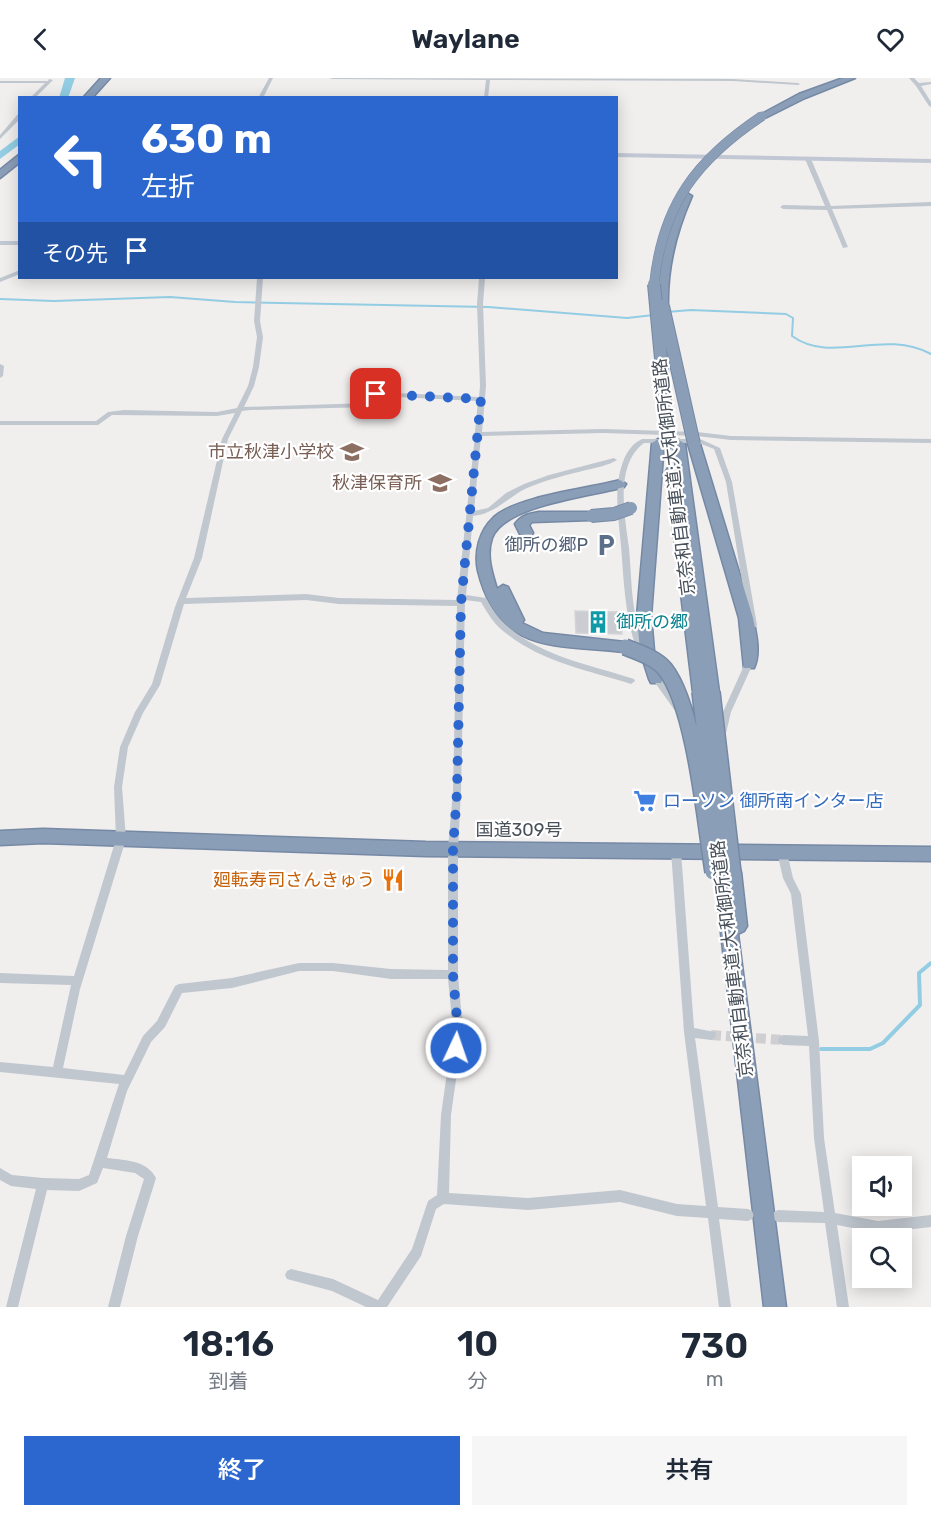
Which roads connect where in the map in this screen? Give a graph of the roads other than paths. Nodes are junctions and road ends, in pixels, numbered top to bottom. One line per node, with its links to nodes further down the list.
1 (106, 78): 13 (highway)
2 (271, 78): 14 (street)
3 (332, 78): 4 (street)
4 (488, 78): 10 (street); 15 (street)
5 (850, 78): 17 (highway, 京奈和自動車道;大和御所道路)
6 (911, 78): 11 (street)
7 (51, 80): 8 (street); 12 (street)
8 (0, 82)
9 (931, 83): 11 (street)
10 (798, 84)
11 (918, 84): 16 (street)
12 (34, 96)
13 (89, 96)
14 (261, 96)
15 (486, 96)
16 (931, 106)
17 (762, 116): 35 (highway, 京奈和自動車道;大和御所道路, bridge); 43 (highway, 京奈和自動車道;大和御所道路, bridge)
18 (18, 117): 19 (street)
19 (2, 133)
20 (618, 155): 22 (street)
21 (18, 159): 24 (highway)
22 (808, 159): 23 (street); 27 (street)
23 (931, 161)
24 (0, 175)
25 (931, 204): 27 (street)
26 (783, 207): 27 (street)
27 (828, 208): 30 (street)
28 (0, 243): 29 (street)
29 (18, 243)
30 (845, 247)
31 (18, 273): 34 (street)
32 (260, 279): 39 (street)
33 (482, 279): 38 (street)
34 (0, 280)
35 (663, 306): 43 (highway, 京奈和自動車道;大和御所道路, bridge); 53 (highway, bridge)
36 (1, 366): 37 (street)
37 (0, 376)
38 (481, 399): 39 (street); 41 (street)
39 (239, 410): 40 (street); 51 (street)
40 (0, 423)
41 (476, 434): 42 (street); 48 (street)
42 (931, 441)
43 (669, 444): 45 (highway); 66 (highway, 京奈和自動車道;大和御所道路, bridge)
44 (614, 460): 48 (street)
45 (655, 481): 47 (highway, bridge); 54 (highway)
46 (621, 484): 47 (highway); 53 (street); 54 (street)
47 (544, 500): 52 (highway)
48 (471, 514): 50 (street)
49 (503, 590): 52 (highway)
50 (462, 600): 51 (street); 55 (street); 60 (street)
51 (181, 601): 59 (street)
52 (554, 641): 66 (highway, bridge)
53 (749, 664): 57 (street)
54 (656, 679): 56 (street)
55 (631, 681)
56 (681, 712): 57 (street); 62 (street)
57 (727, 712): 63 (street)
58 (0, 838): 59 (highway, 国道309号)
59 (121, 839): 60 (highway, 国道309号); 69 (street)
60 (453, 849): 61 (highway, 国道309号); 67 (street)
61 (676, 851): 62 (highway, 国道309号); 70 (street)
62 (713, 852): 63 (highway, 国道309号)
63 (737, 852): 64 (highway, 国道309号)
64 (782, 852): 65 (highway, 国道309号); 73 (street)
65 (931, 854)
66 (723, 872): 91 (highway, 京奈和自動車道;大和御所道路); 91 (highway, 京奈和自動車道;大和御所道路)
67 (453, 975): 76 (street); 80 (street)
68 (0, 978): 69 (street)
69 (78, 981): 75 (street)
70 (689, 1032): 71 (street); 81 (street)
71 (711, 1035)
72 (783, 1040): 73 (street)
73 (814, 1041): 84 (street)
74 (0, 1067): 75 (street)
75 (57, 1071): 76 (street)
76 (126, 1080): 77 (street)
77 (100, 1162): 79 (street); 88 (street)
78 (0, 1174): 79 (street)
79 (43, 1184): 87 (street)
80 (443, 1198): 81 (street); 89 (street)
81 (713, 1214): 82 (street); 90 (street)
82 (748, 1215)
83 (778, 1216): 84 (street)
84 (831, 1218): 85 (street); 92 (street)
85 (931, 1221)
86 (291, 1275): 89 (street)
87 (12, 1307)
88 (114, 1307)
89 (379, 1307)
90 (725, 1307)
91 (775, 1307)
92 (843, 1307)

